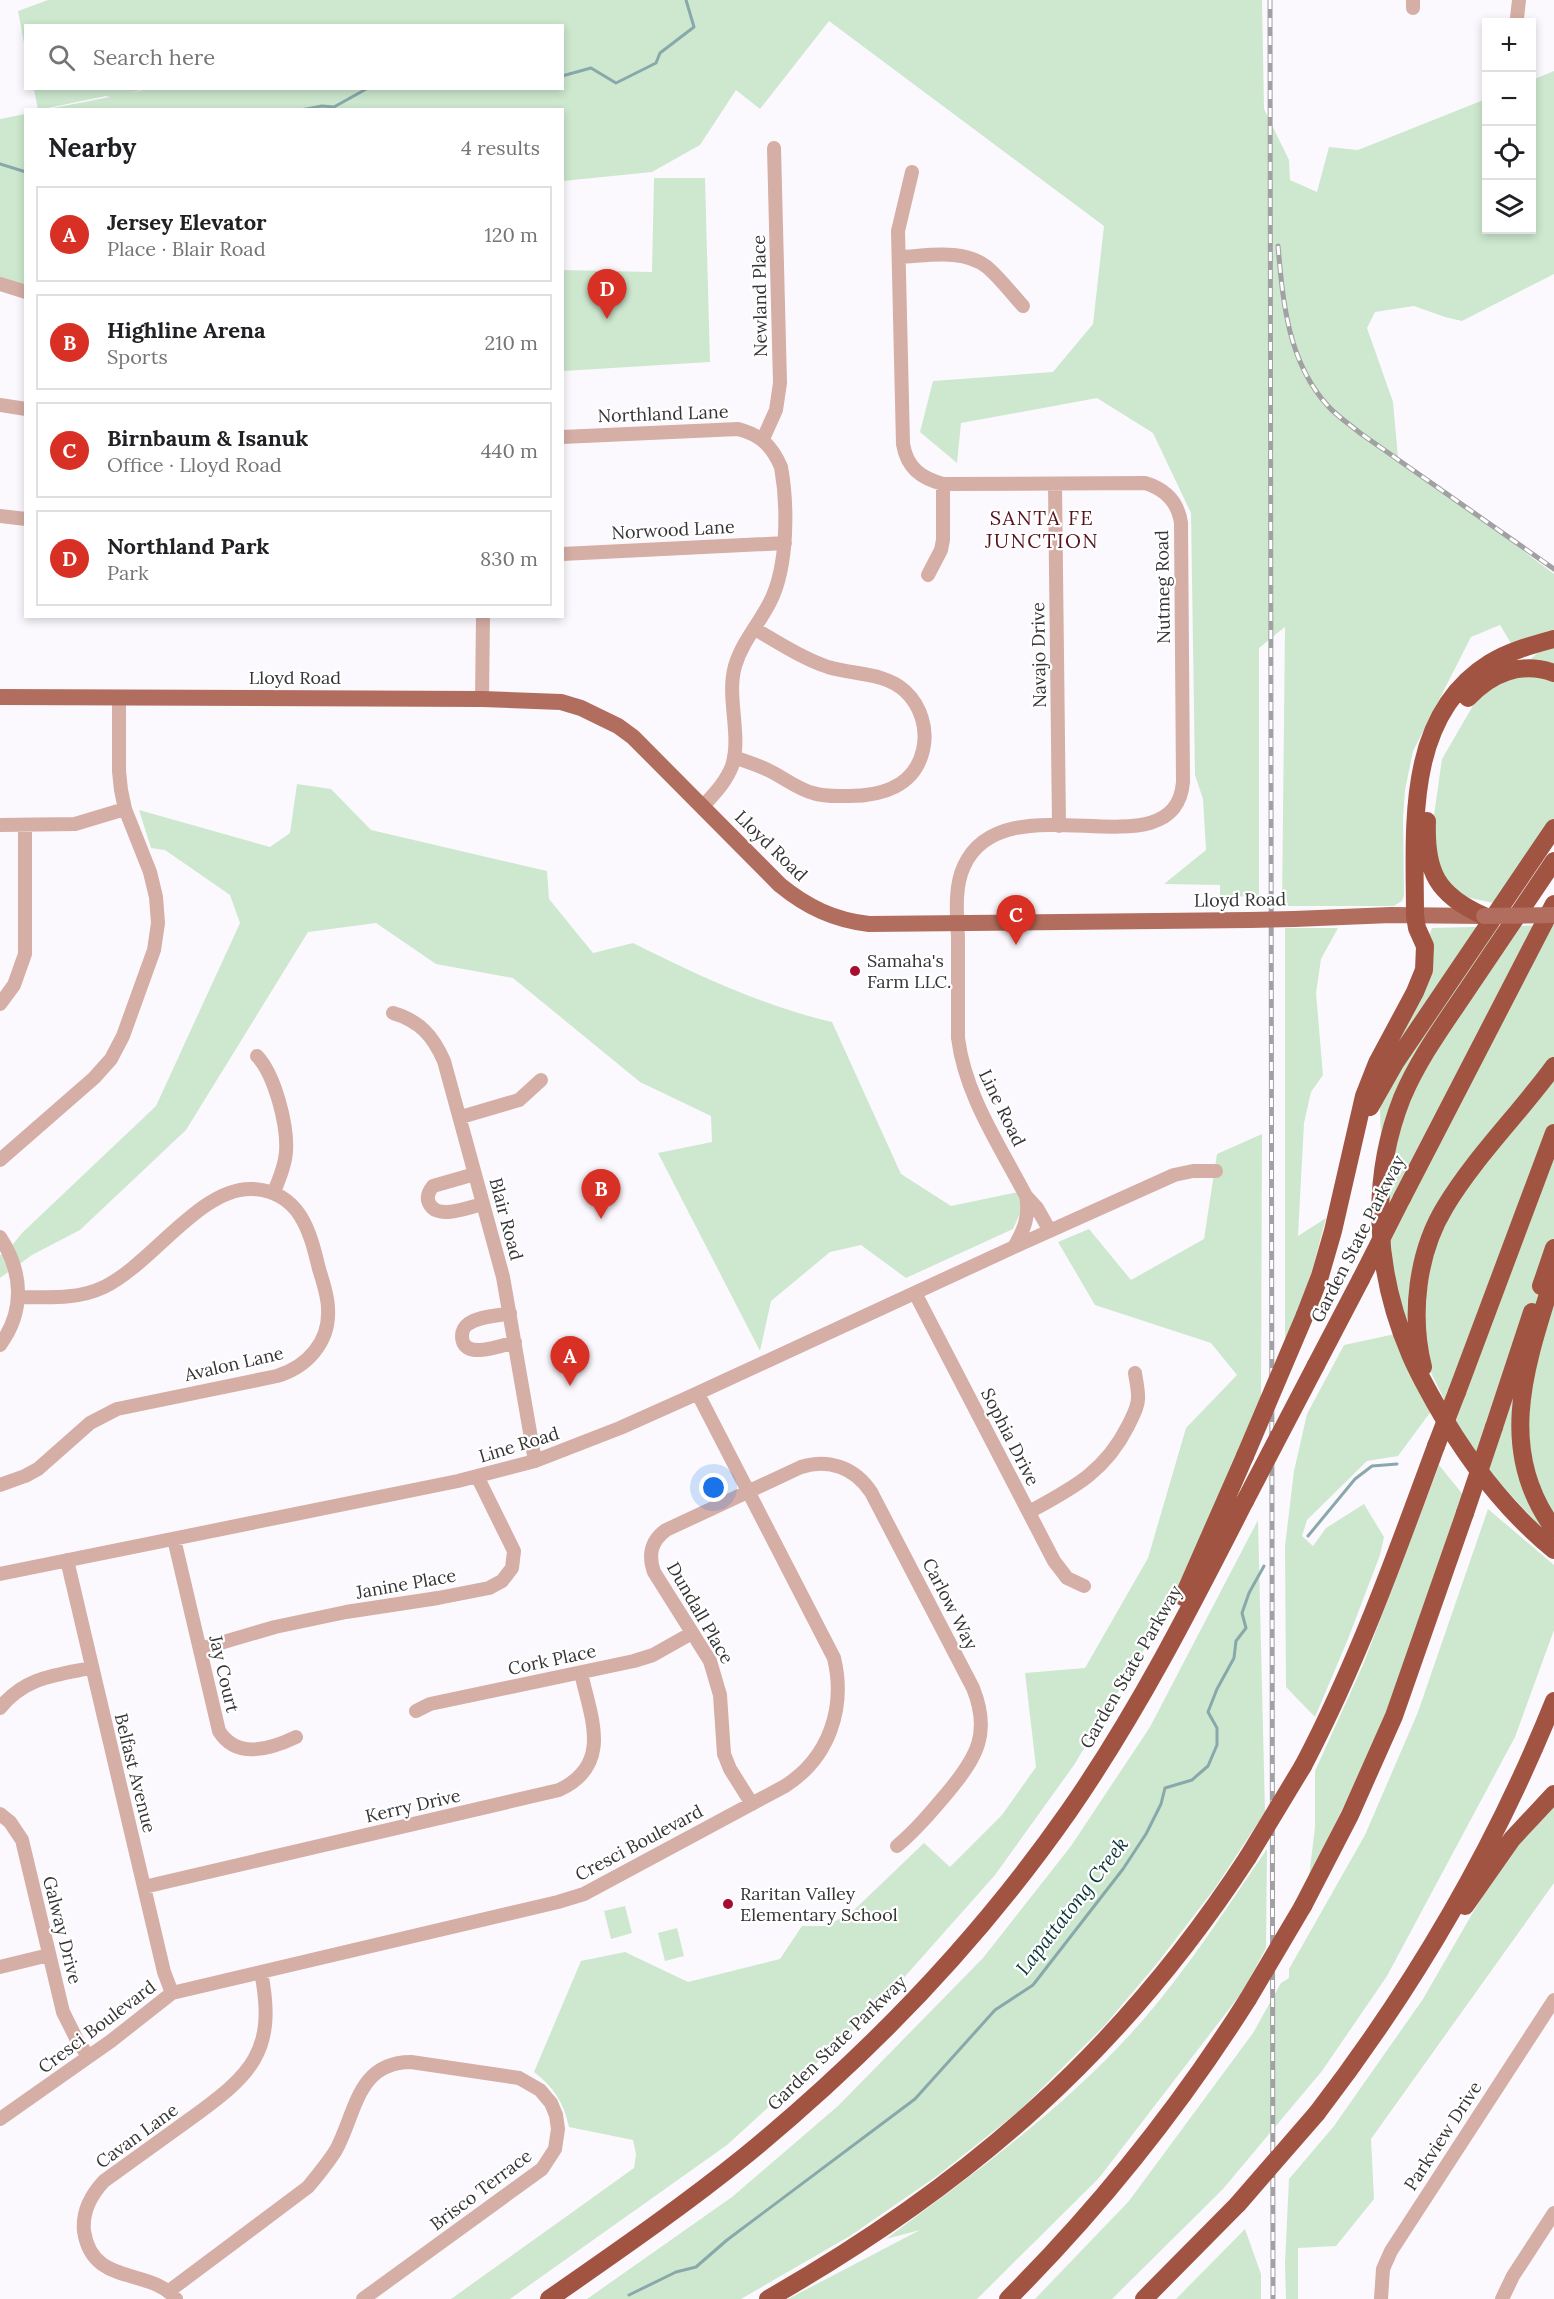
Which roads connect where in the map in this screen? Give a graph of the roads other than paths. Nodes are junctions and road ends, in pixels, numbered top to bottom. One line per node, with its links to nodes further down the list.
1 (1519, 0): 2 (street)
2 (1517, 18)
3 (774, 148): 12 (street, Newland Place)
4 (912, 172): 5 (street, Nutmeg Road)
5 (899, 257): 8 (street); 13 (street, Nutmeg Road)
6 (0, 284): 7 (street)
7 (24, 291)
8 (1023, 306)
9 (0, 405): 10 (street)
10 (24, 409)
11 (564, 437): 12 (street, Northland Lane)
12 (764, 439): 17 (street)
13 (943, 484): 14 (street, Nutmeg Road); 19 (street)
14 (1055, 484): 32 (street, Navajo Drive); 32 (street, Nutmeg Road)
15 (0, 516): 16 (street)
16 (24, 519)
17 (785, 543): 18 (street, Norwood Lane); 21 (street)
18 (564, 554)
19 (928, 575)
20 (483, 618): 26 (street)
21 (755, 629): 27 (street); 27 (street)
22 (1554, 639): 37 (highway)
23 (1554, 673): 38 (highway)
24 (0, 697): 25 (main road, Lloyd Road)
25 (119, 698): 26 (main road, Lloyd Road); 29 (street)
26 (482, 699): 28 (main road, Lloyd Road)
27 (734, 757): 28 (street)
28 (702, 806): 39 (main road, Lloyd Road)
29 (125, 809): 31 (street); 48 (street)
30 (0, 825): 31 (street)
31 (25, 825): 40 (street)
32 (1059, 826): 39 (street, Nutmeg Road)
33 (1554, 828): 47 (highway)
34 (1554, 861): 66 (highway)
35 (1554, 904): 82 (highway, Garden State Parkway, bridge)
36 (1554, 915): 38 (main road, Lloyd Road, bridge)
37 (1415, 916): 38 (main road, Lloyd Road); 39 (main road, Lloyd Road, bridge); 47 (highway)
38 (1484, 916)
39 (957, 923): 52 (street, Line Road)
40 (0, 1004)
41 (393, 1013): 45 (street, Blair Road)
42 (257, 1056): 51 (street)
43 (1554, 1066): 66 (highway)
44 (541, 1080): 45 (street)
45 (461, 1117): 50 (street, Blair Road)
46 (1554, 1133): 104 (highway, bridge)
47 (1351, 1154): 82 (highway, bridge)
48 (0, 1160)
49 (1216, 1171): 54 (street, Line Road)
50 (475, 1174): 53 (street, Blair Road); 53 (street)
51 (274, 1192): 60 (street); 69 (street, Avalon Lane)
52 (1026, 1196): 54 (street, Line Road); 56 (street, Line Road)
53 (483, 1204): 61 (street, Blair Road)
54 (1050, 1231): 56 (street, Line Road)
55 (0, 1237): 60 (street)
56 (1014, 1247): 59 (street, Line Road)
57 (1554, 1248): 105 (highway, bridge)
58 (1554, 1275): 72 (highway)
59 (915, 1293): 65 (street, Line Road); 71 (street, Sophia Drive)
60 (19, 1297): 63 (street)
61 (510, 1312): 62 (street, Blair Road); 62 (street)
62 (515, 1342): 67 (street, Blair Road)
63 (0, 1345)
64 (1135, 1373): 71 (street)
65 (698, 1394): 67 (street, Line Road); 70 (street, Cresci Boulevard)
66 (1431, 1395): 74 (highway)
67 (535, 1461): 68 (street, Line Road)
68 (477, 1476): 73 (street, Line Road); 79 (street, Janine Place)
69 (0, 1485)
70 (749, 1491): 78 (street, Dundall Place); 88 (street, Cresci Boulevard); 90 (street, Carlow Way)
71 (1029, 1512): 77 (street, Sophia Drive)
72 (1554, 1529)
73 (174, 1539): 75 (street, Line Road); 79 (street, Jay Court)
74 (1554, 1551)
75 (67, 1560): 76 (street, Line Road); 80 (street, Belfast Avenue)
76 (0, 1574)
77 (1084, 1586)
78 (692, 1633): 81 (street, Cork Place); 88 (street, Dundall Place)
79 (200, 1649): 86 (street, Jay Court)
80 (91, 1668): 84 (street); 91 (street, Belfast Avenue)
81 (581, 1673): 85 (street, Cork Place); 91 (street, Kerry Drive)
82 (1150, 1681): 103 (highway, Garden State Parkway)
83 (1554, 1701): 94 (highway)
84 (0, 1708)
85 (416, 1711)
86 (296, 1737)
87 (1554, 1794): 94 (highway)
88 (752, 1804): 95 (street, Cresci Boulevard)
89 (0, 1814): 92 (street, Galway Drive)
90 (897, 1846)
91 (144, 1887): 96 (street, Belfast Avenue)
92 (49, 1955): 93 (street); 98 (street, Galway Drive)
93 (0, 1966)
94 (1416, 1969): 106 (highway, bridge)
95 (261, 1972): 96 (street, Cresci Boulevard); 101 (street, Cavan Lane)
96 (172, 1993): 98 (street, Cresci Boulevard)
97 (1554, 2000): 107 (street, Parkview Drive)
98 (88, 2056): 99 (street, Cresci Boulevard)
99 (0, 2119)
100 (1554, 2213): 108 (street)
101 (173, 2295): 102 (street, Brisco Terrace)
102 (363, 2299)
103 (549, 2299)
104 (768, 2299)
105 (1008, 2299)
106 (1144, 2299)
107 (1381, 2299)
108 (1502, 2299)

